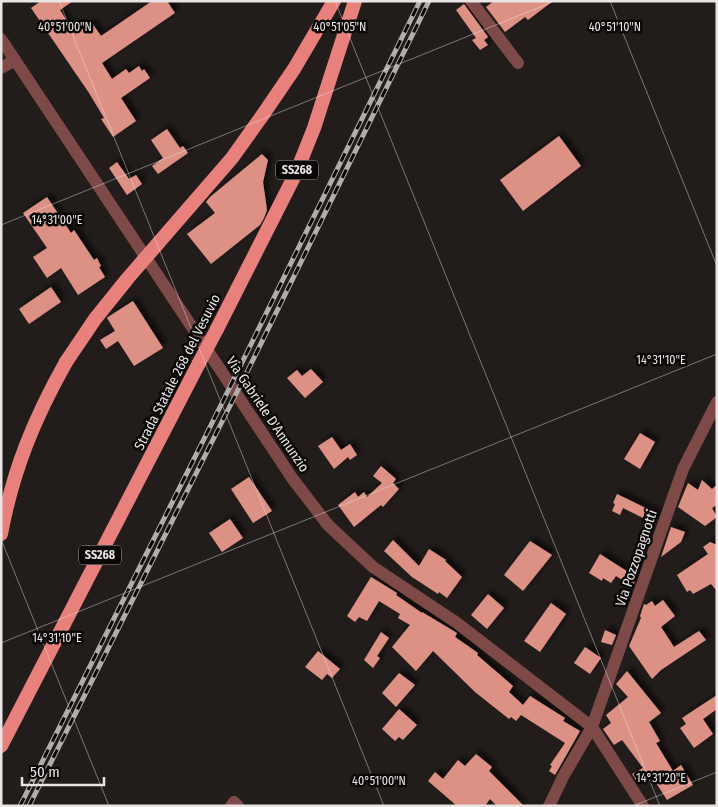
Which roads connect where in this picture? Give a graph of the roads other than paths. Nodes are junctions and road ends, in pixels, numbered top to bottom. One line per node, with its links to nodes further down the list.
1 (334, 1): 9 (highway, bridge)
2 (354, 1): 11 (highway, Strada Statale 268 del Vesuvio / SS268, bridge)
3 (471, 1): 6 (street)
4 (1, 39): 5 (street, Via Gabriele D'Annunzio)
5 (15, 60): 7 (street); 10 (street, Via Gabriele D'Annunzio)
6 (518, 64)
7 (1, 68)
8 (717, 402): 10 (street, Via Pozzopagnotti)
9 (1, 534)
10 (592, 727): 14 (street, Via Pozzopagnotti); 15 (street, Via Gabriele D'Annunzio)
11 (1, 746)
12 (231, 806): 13 (street)
13 (238, 806)
14 (549, 806)
15 (643, 806)

